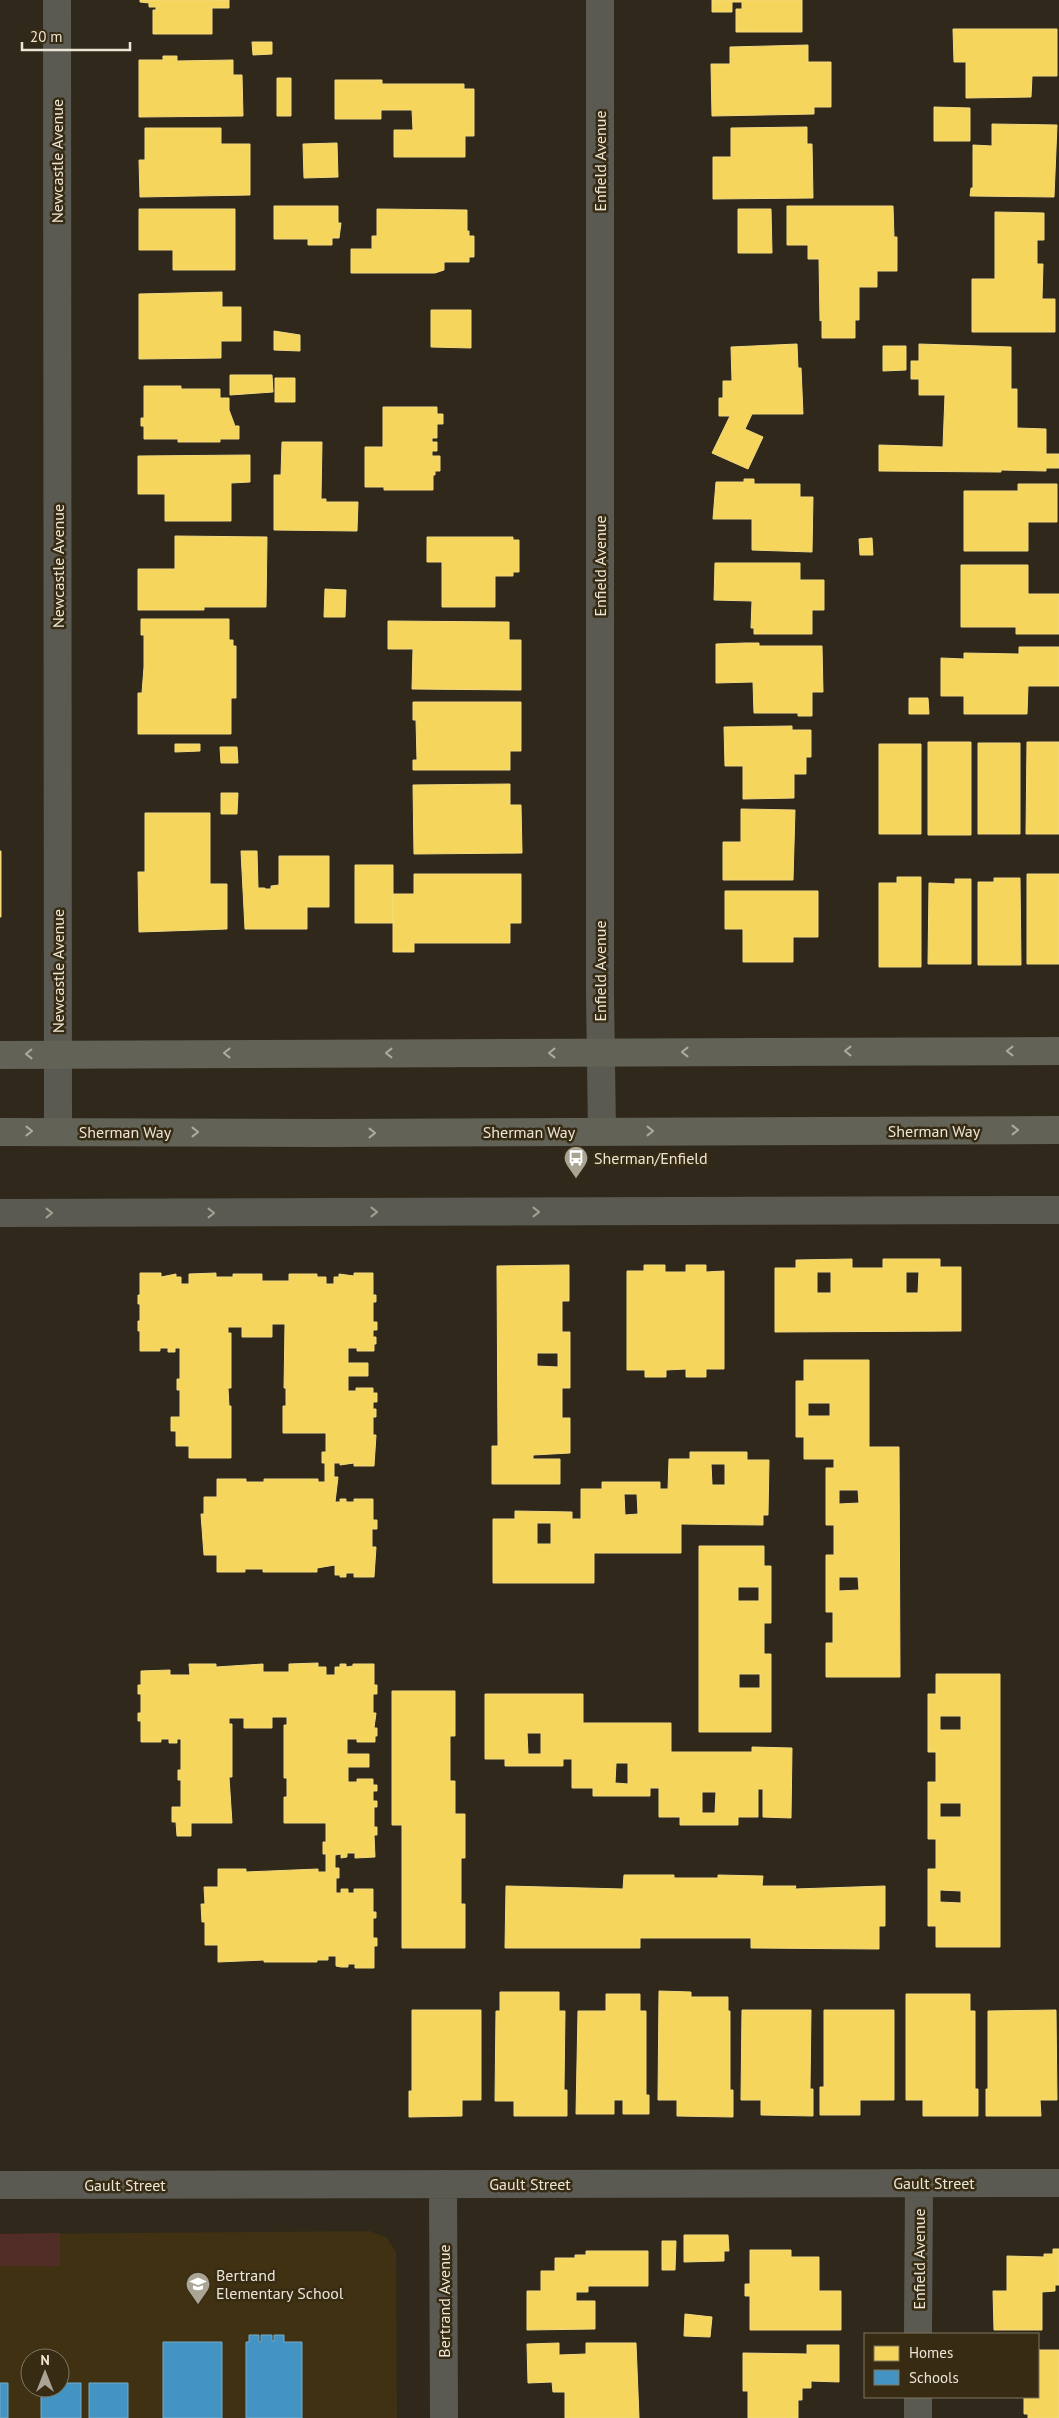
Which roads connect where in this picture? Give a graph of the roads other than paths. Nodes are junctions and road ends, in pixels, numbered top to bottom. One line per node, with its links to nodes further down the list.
1 (57, 0): 5 (street, Newcastle Avenue)
2 (600, 0): 4 (street, Enfield Avenue)
3 (1059, 1050): 4 (main road, one-way to 4)
4 (601, 1052): 5 (main road, one-way to 5); 10 (street, Enfield Avenue)
5 (59, 1054): 6 (main road, one-way to 6); 9 (street, Newcastle Avenue)
6 (0, 1055)
7 (1059, 1130): 10 (main road, Sherman Way, one-way to 7)
8 (0, 1132): 9 (main road, Sherman Way, one-way to 9)
9 (58, 1132): 10 (main road, Sherman Way, one-way to 10)
10 (602, 1132)
11 (1059, 1210): 12 (street, one-way to 11)
12 (0, 1213)
13 (919, 2183): 14 (street, Gault Street); 15 (street, Gault Street); 17 (street, Enfield Avenue)
14 (1059, 2183)
15 (443, 2184): 16 (street, Gault Street); 19 (street, Bertrand Avenue)
16 (0, 2185)
17 (918, 2333)
18 (918, 2398): 20 (street)
19 (444, 2418)
20 (918, 2418)

